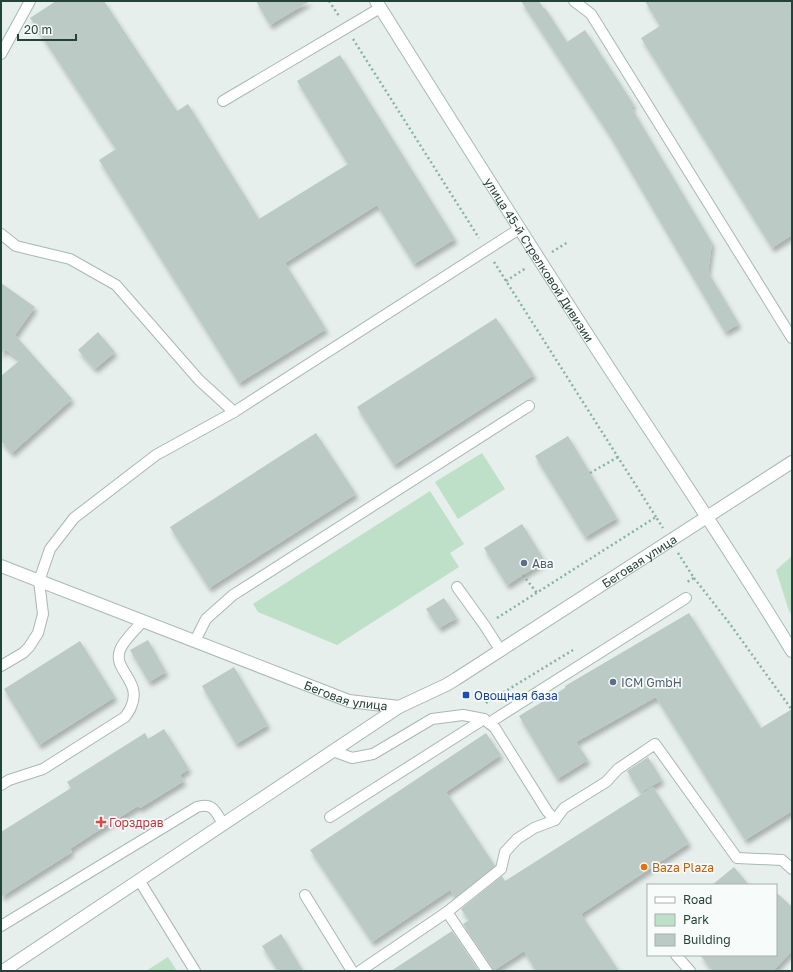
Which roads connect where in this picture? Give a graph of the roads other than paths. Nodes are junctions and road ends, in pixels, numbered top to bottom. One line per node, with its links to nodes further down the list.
1 (30, 1): 4 (lane)
2 (574, 1): 8 (lane)
3 (378, 4): 5 (lane); 6 (street, улица 45-й Стрелковой Дивизии)
4 (1, 54)
5 (223, 101)
6 (519, 229): 10 (lane); 12 (street, улица 45-й Стрелковой Дивизии)
7 (1, 234): 10 (lane)
8 (792, 338)
9 (530, 406): 18 (lane)
10 (234, 412): 14 (lane)
11 (792, 462): 12 (street)
12 (707, 517): 19 (street, Беговая улица); 20 (street, улица 45-й Стрелковой Дивизии)
13 (1, 566): 14 (street, Беговая улица)
14 (39, 580): 17 (street, Беговая улица); 21 (lane)
15 (457, 587): 19 (lane)
16 (686, 598): 23 (lane)
17 (143, 621): 18 (street, Беговая улица); 25 (lane)
18 (194, 641): 22 (street, Беговая улица)
19 (501, 650): 22 (street, Беговая улица)
20 (792, 651)
21 (1, 666)
22 (399, 707): 24 (street)
23 (486, 721): 24 (lane); 26 (lane); 27 (lane)
24 (333, 751): 28 (street)
25 (1, 785)
26 (330, 817)
27 (554, 820): 29 (lane); 32 (lane)
28 (223, 824): 30 (street); 33 (lane)
29 (792, 869)
30 (139, 880): 35 (street); 36 (lane)
31 (305, 895): 37 (lane)
32 (447, 912): 38 (lane); 39 (lane)
33 (1, 926)
34 (677, 956): 40 (lane)
35 (3, 971)
36 (195, 971)
37 (352, 971)
38 (360, 971)
39 (487, 971)
40 (690, 971)

